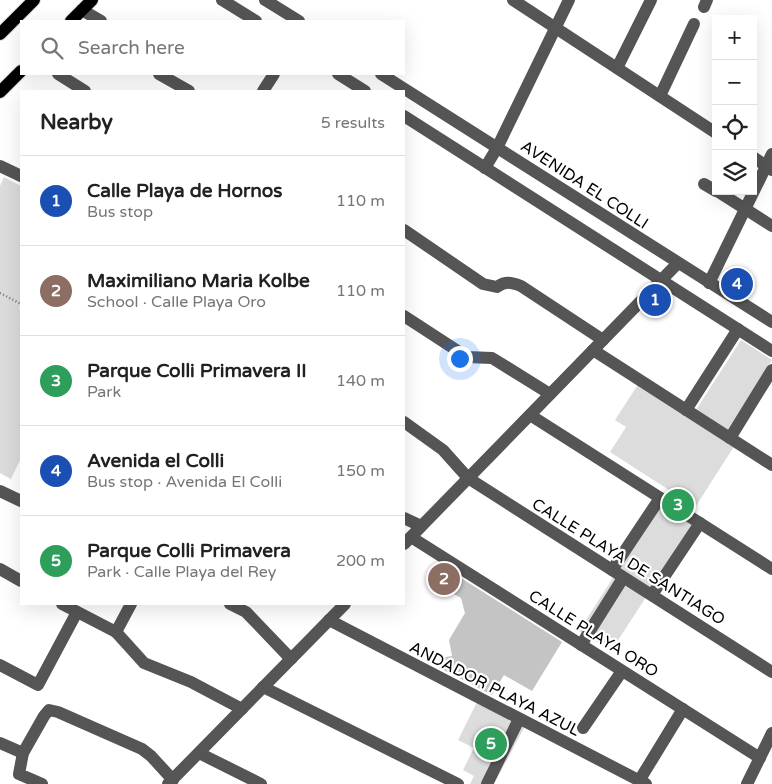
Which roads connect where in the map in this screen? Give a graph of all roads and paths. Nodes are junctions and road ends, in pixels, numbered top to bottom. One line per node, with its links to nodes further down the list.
1 (34, 0): 15 (main road)
2 (92, 0): 8 (main road)
3 (222, 0): 11 (street)
4 (265, 0): 12 (street)
5 (513, 0): 14 (street)
6 (569, 0): 14 (street)
7 (651, 0): 16 (street)
8 (82, 10): 9 (main road); 10 (street)
9 (72, 20)
10 (99, 20)
11 (254, 20)
12 (297, 20)
13 (694, 24): 28 (street)
14 (556, 28): 16 (street); 31 (street)
15 (0, 34)
16 (616, 68): 28 (street)
17 (20, 72): 27 (main road)
18 (60, 75): 23 (street)
19 (161, 75): 24 (street)
20 (273, 75): 25 (street)
21 (340, 75): 26 (street)
22 (383, 75): 31 (street, AVENIDA EL COLLI)
23 (83, 90)
24 (186, 90)
25 (265, 90)
26 (363, 90)
27 (0, 92)
28 (660, 96): 30 (street)
29 (405, 117): 35 (street)
30 (712, 130)
31 (497, 148): 35 (street); 42 (street, AVENIDA EL COLLI)
32 (772, 154): 36 (street)
33 (757, 160): 36 (street)
34 (0, 166): 37 (street)
35 (485, 168): 43 (street)
36 (769, 168): 39 (street)
37 (20, 176)
38 (723, 195): 39 (street)
39 (746, 208): 40 (street); 44 (street)
40 (772, 226)
41 (405, 231): 50 (street)
42 (678, 263): 43 (street); 44 (street, AVENIDA EL COLLI)
43 (661, 280): 49 (street); 50 (street)
44 (709, 283): 48 (street, AVENIDA EL COLLI)
45 (0, 293): 46 (path)
46 (20, 303)
47 (405, 317): 54 (street)
48 (772, 322)
49 (738, 329): 52 (street); 55 (street)
50 (603, 340): 51 (street)
51 (593, 350): 54 (street); 55 (street)
52 (772, 351)
53 (772, 370): 58 (street)
54 (550, 394): 56 (street)
55 (686, 410): 58 (street)
56 (530, 415): 60 (street); 62 (street)
57 (405, 423): 60 (street, CALLE PLAYA DE SANTIAGO)
58 (730, 438): 59 (street)
59 (772, 465)
60 (468, 478): 66 (street); 70 (street, CALLE PLAYA DE SANTIAGO)
61 (0, 490): 63 (street)
62 (660, 498): 65 (street); 70 (street)
63 (20, 500)
64 (405, 518): 66 (street)
65 (700, 523): 69 (street); 73 (street)
66 (421, 526): 67 (street)
67 (407, 540): 81 (street, CALLE PLAYA ORO)
68 (0, 569): 72 (street)
69 (772, 569)
70 (612, 570): 71 (street, CALLE PLAYA DE SANTIAGO)
71 (624, 578): 73 (street, CALLE PLAYA DE SANTIAGO); 81 (street)
72 (20, 580)
73 (652, 596): 85 (street, CALLE PLAYA DE SANTIAGO)
74 (64, 605): 78 (street)
75 (130, 605): 80 (street)
76 (232, 605): 82 (street)
77 (344, 605): 79 (street)
78 (76, 612): 80 (street); 83 (street)
79 (329, 620): 82 (street); 89 (street, ANDADOR PLAYA AZUL)
80 (116, 632): 87 (street)
81 (581, 645): 84 (street, CALLE PLAYA ORO)
82 (290, 659): 86 (street)
83 (0, 665)
84 (622, 670): 88 (street, CALLE PLAYA ORO); 90 (street)
85 (772, 672)
86 (263, 687): 87 (street); 100 (street)
87 (242, 709): 94 (street)
88 (683, 709): 95 (street, CALLE PLAYA ORO); 97 (street)
89 (519, 719): 97 (street, ANDADOR PLAYA AZUL); 101 (street)
90 (583, 728)
91 (772, 734): 95 (street)
92 (0, 743): 93 (street)
93 (22, 753): 96 (street); 98 (street)
94 (199, 753): 96 (street); 99 (street)
95 (760, 758): 102 (street)
96 (170, 782)
97 (642, 782)
98 (42, 784)
99 (261, 784)
100 (458, 784)
101 (487, 784)
102 (747, 784)

